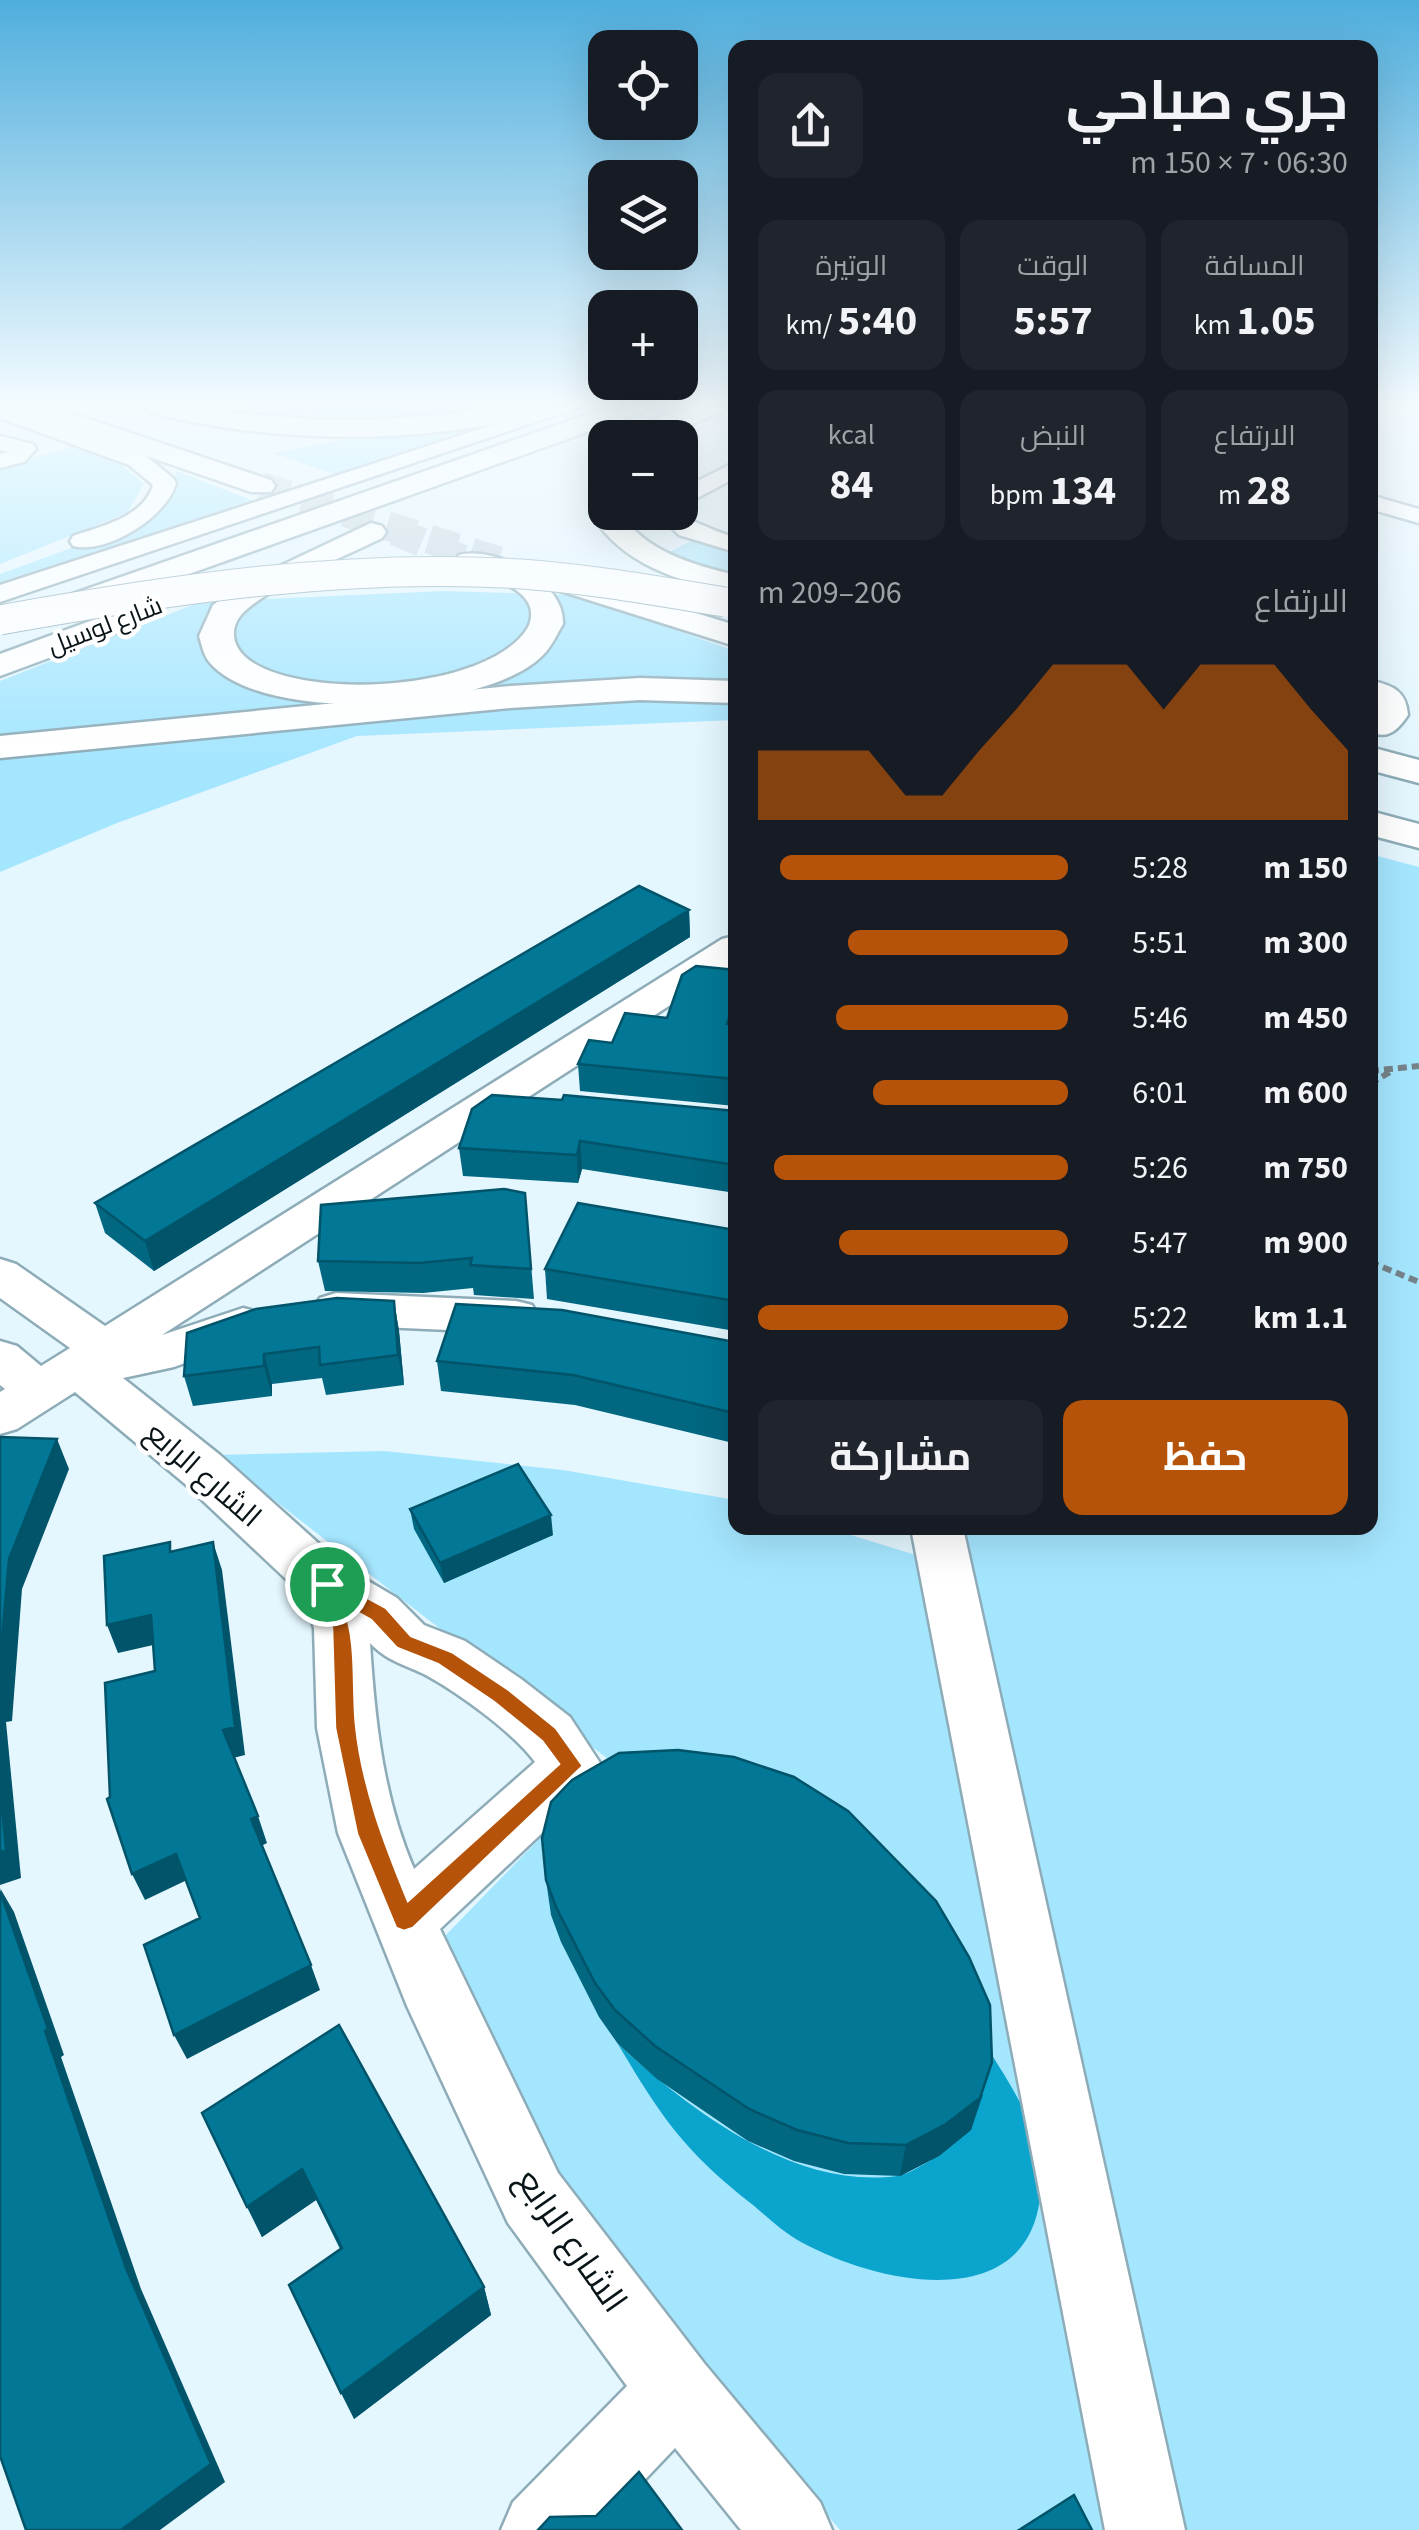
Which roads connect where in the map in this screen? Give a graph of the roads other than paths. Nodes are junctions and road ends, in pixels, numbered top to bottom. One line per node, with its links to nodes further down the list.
1 (122, 525): 9 (street)
2 (165, 525): 11 (street, شارع لوسيل)
3 (218, 525): 14 (main road)
4 (298, 525): 15 (main road, شارع لوسيل)
5 (615, 530): 10 (main road)
6 (689, 530): 7 (street)
7 (728, 543)
8 (497, 555): 12 (main road); 16 (main road); 17 (main road, شارع لوسيل)
9 (0, 570)
10 (728, 582)
11 (0, 594)
12 (728, 604)
13 (728, 605): 14 (main road, bridge)
14 (0, 619)
15 (0, 630)
16 (728, 634)
17 (0, 666)
18 (728, 692): 24 (main road)
19 (1378, 692): 20 (street)
20 (1378, 732)
21 (1419, 736): 22 (street)
22 (1378, 737)
23 (1378, 740): 26 (main road)
24 (0, 747)
25 (1378, 772): 27 (main road)
26 (1419, 772)
27 (1419, 784)
28 (1378, 794): 29 (main road)
29 (1419, 805)
30 (1378, 825): 31 (main road)
31 (1419, 836)
32 (1378, 837): 33 (main road)
33 (1419, 846)
34 (725, 962): 35 (street)
35 (496, 1100): 36 (street); 40 (street)
36 (551, 1104)
37 (0, 1275): 40 (street)
38 (566, 1320): 40 (street)
39 (0, 1358): 40 (street)
40 (55, 1381): 42 (street, الشارع الرابع)
41 (938, 1535): 47 (street)
42 (327, 1584): 43 (street, الشارع الرابع); 43 (street, الشارع الرابع)
43 (404, 1920): 44 (street, الشارع الرابع)
44 (677, 2390): 45 (street); 46 (street, الشارع الرابع)
45 (541, 2530)
46 (792, 2530)
47 (1145, 2530)

